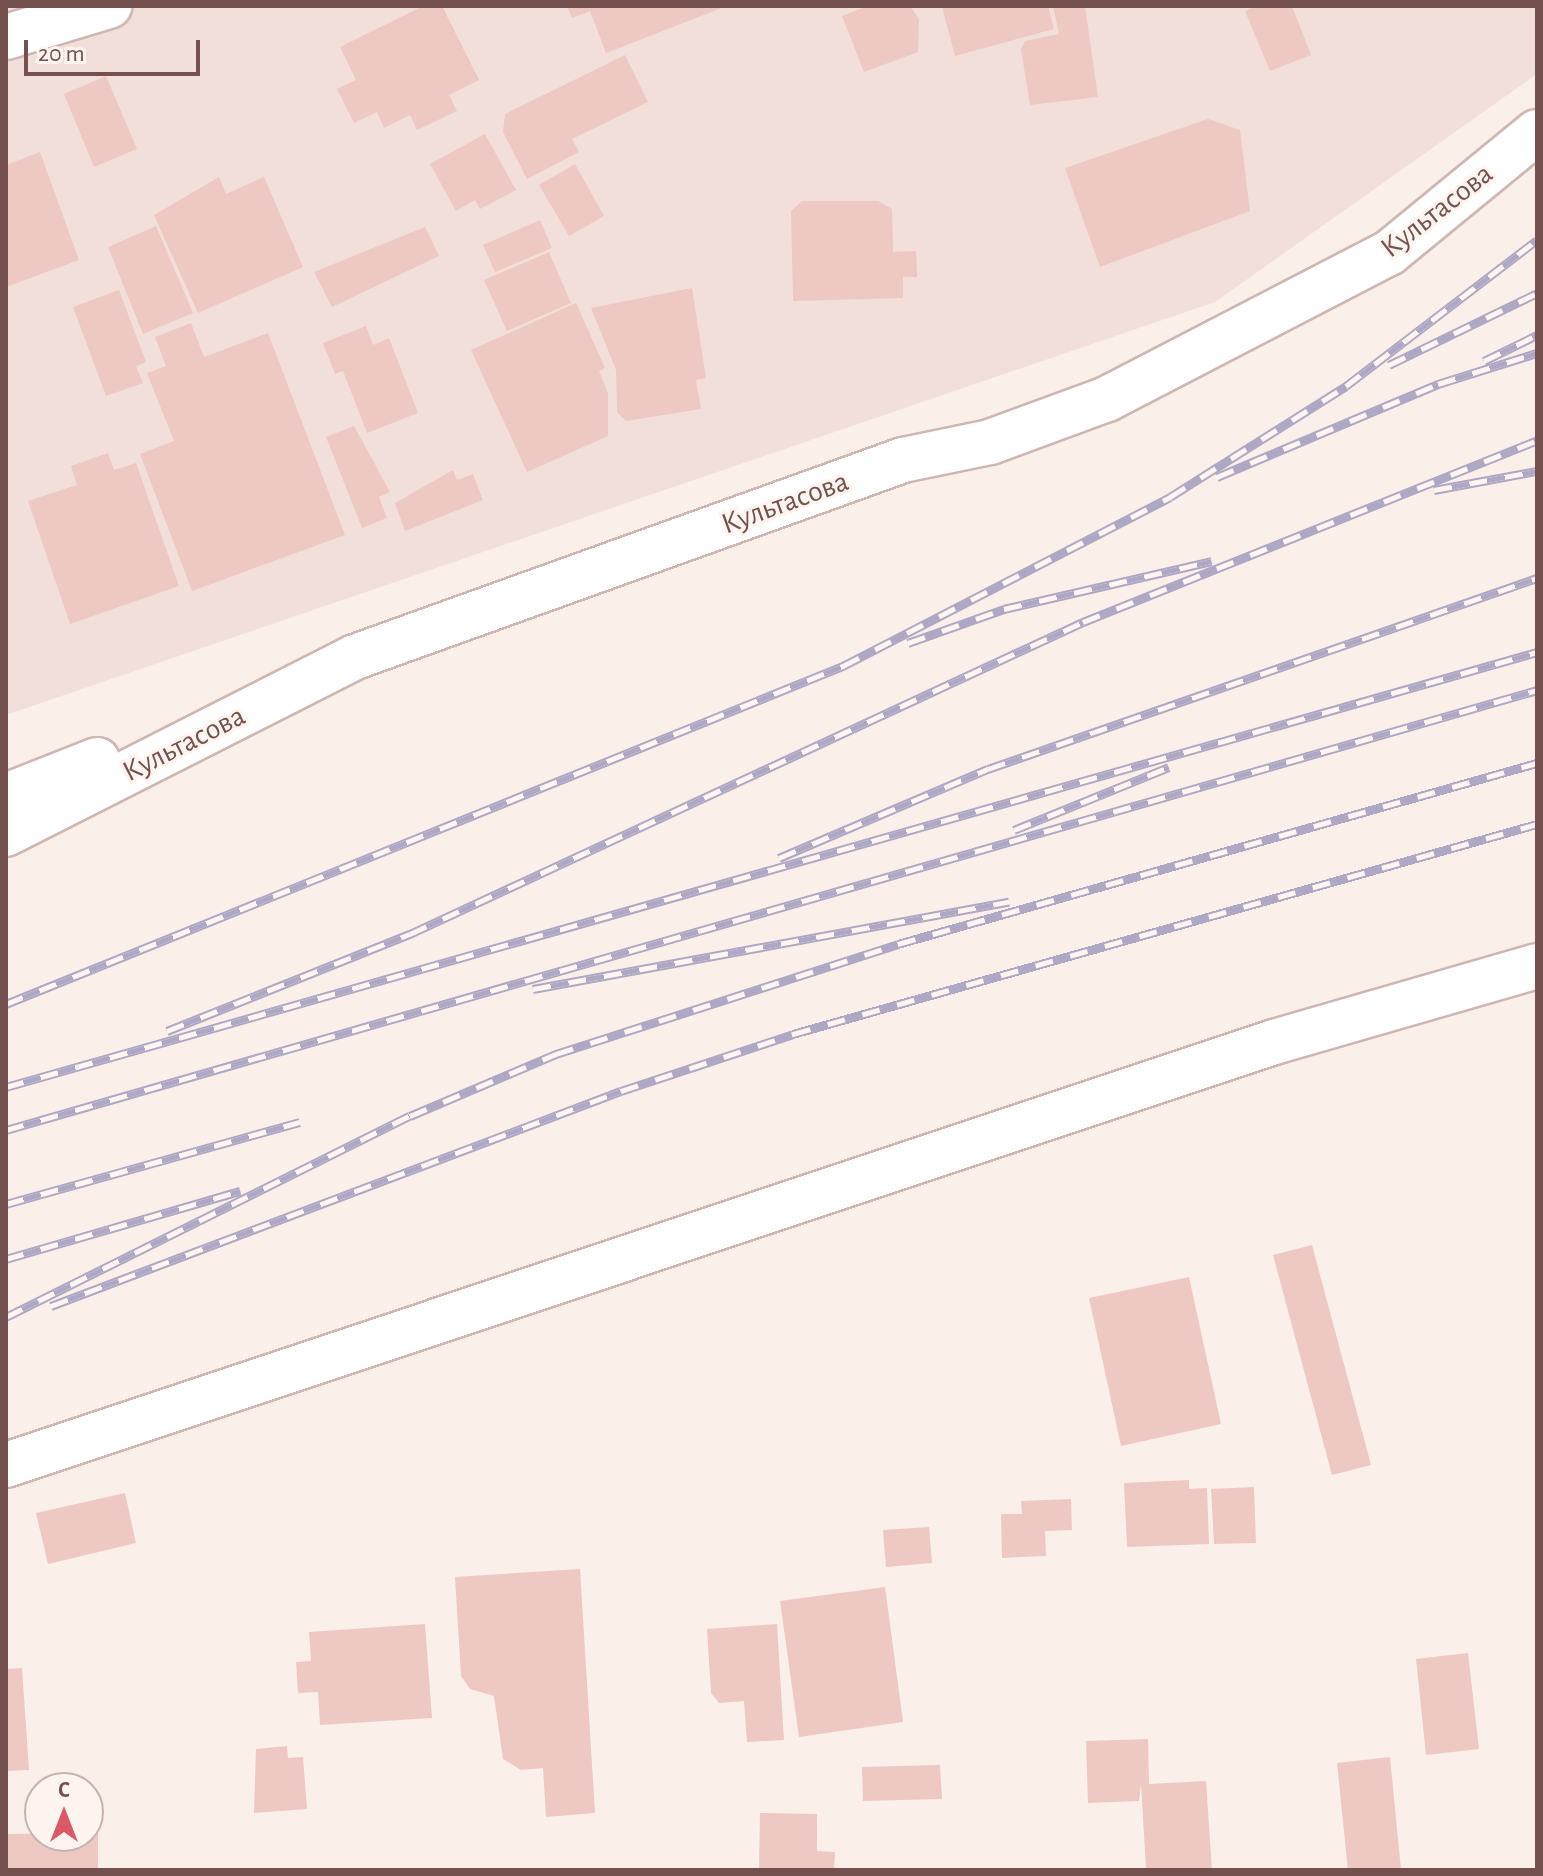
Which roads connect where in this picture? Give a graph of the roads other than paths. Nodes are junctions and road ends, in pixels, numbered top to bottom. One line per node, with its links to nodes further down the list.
1 (109, 6): 2 (street)
2 (6, 37)
3 (1537, 132): 4 (street, Культасова)
4 (355, 657): 5 (street); 6 (street, Культасова)
5 (6, 796)
6 (6, 834)
7 (1537, 966): 8 (street)
8 (6, 1465)

